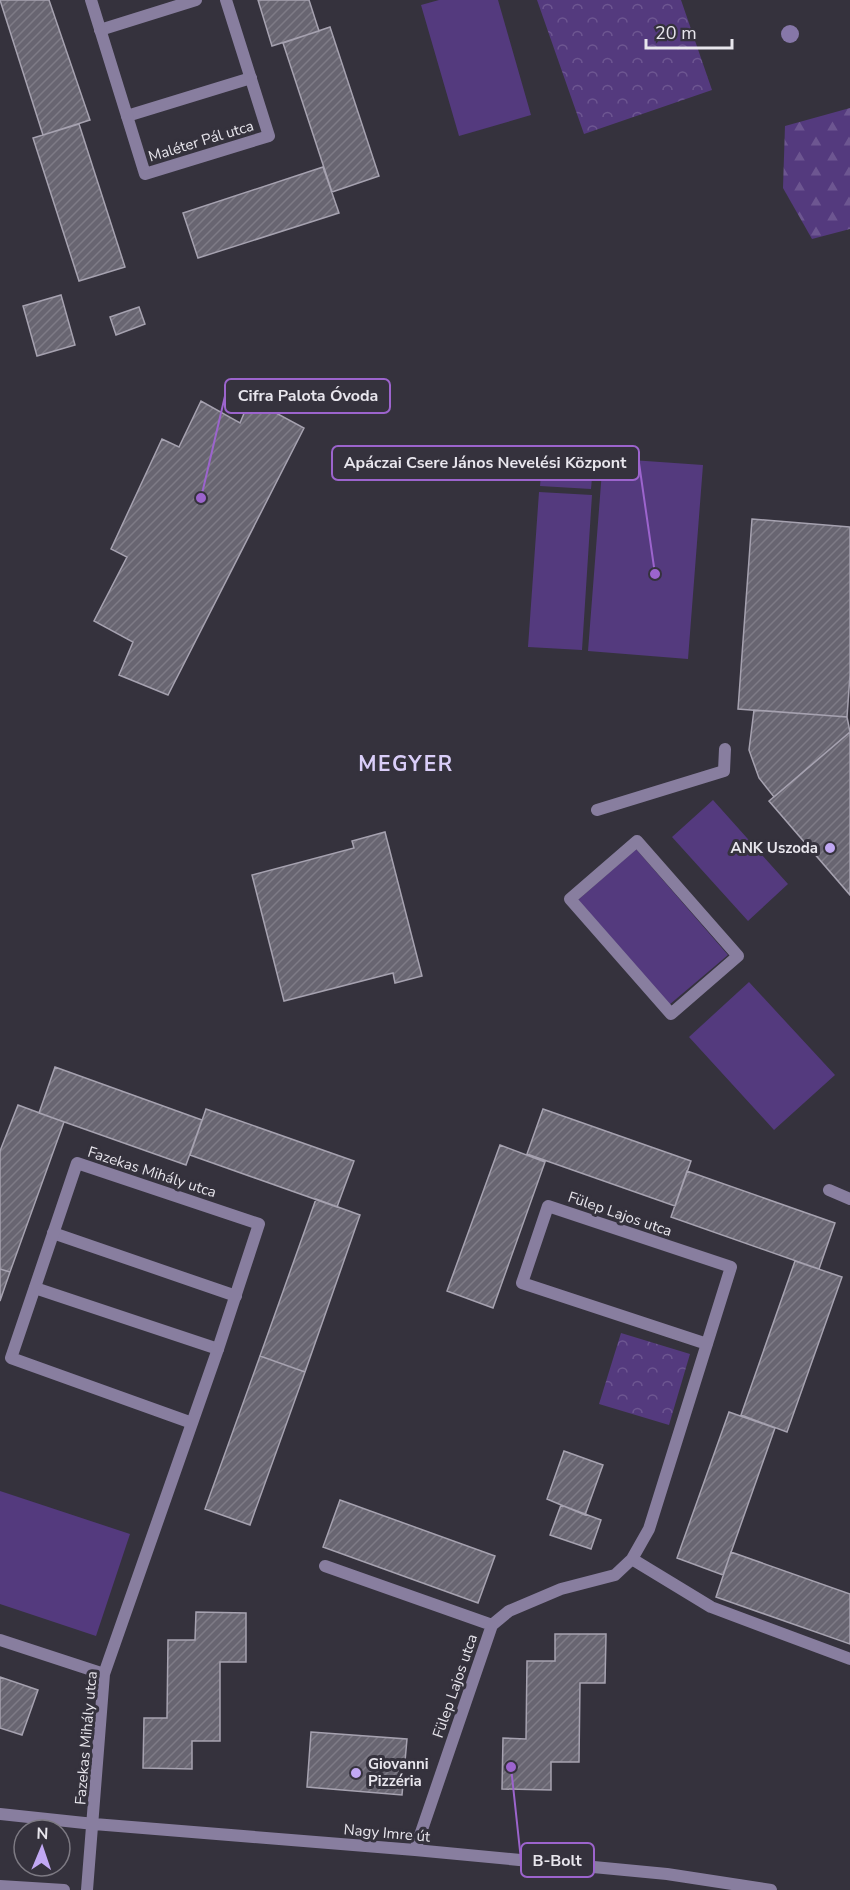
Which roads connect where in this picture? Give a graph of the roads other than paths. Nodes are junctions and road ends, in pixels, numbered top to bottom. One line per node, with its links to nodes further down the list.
1 (91, 0): 4 (street, Maléter Pál utca)
2 (195, 0): 4 (street)
3 (226, 0): 5 (street, Maléter Pál utca)
4 (100, 30): 6 (street, Maléter Pál utca)
5 (251, 78): 6 (street); 6 (street, Maléter Pál utca)
6 (127, 116)
7 (725, 749): 8 (street)
8 (597, 810)
9 (671, 1014): 9 (street)
10 (829, 1190): 11 (street)
11 (850, 1199)
12 (53, 1233): 13 (street, Fazekas Mihály utca); 14 (street); 14 (street, Fazekas Mihály utca)
13 (35, 1288): 16 (street); 17 (street, Fazekas Mihály utca)
14 (236, 1296): 16 (street, Fazekas Mihály utca)
15 (707, 1344): 15 (street, Fülep Lajos utca); 18 (street, Fülep Lajos utca)
16 (218, 1349): 17 (street, Fazekas Mihály utca)
17 (192, 1424): 23 (street, Fazekas Mihály utca)
18 (632, 1559): 20 (street, Fülep Lajos utca); 22 (street)
19 (325, 1566): 20 (street)
20 (492, 1625): 26 (street, Fülep Lajos utca)
21 (0, 1640): 23 (street)
22 (850, 1659)
23 (104, 1674): 25 (street, Fazekas Mihály utca)
24 (0, 1814): 25 (street, Nagy Imre út)
25 (93, 1824): 26 (street, Nagy Imre út); 29 (street, Fazekas Mihály utca)
26 (415, 1850): 30 (street, Nagy Imre út)
27 (0, 1886): 28 (street)
28 (64, 1890)
29 (87, 1890)
30 (771, 1890)

